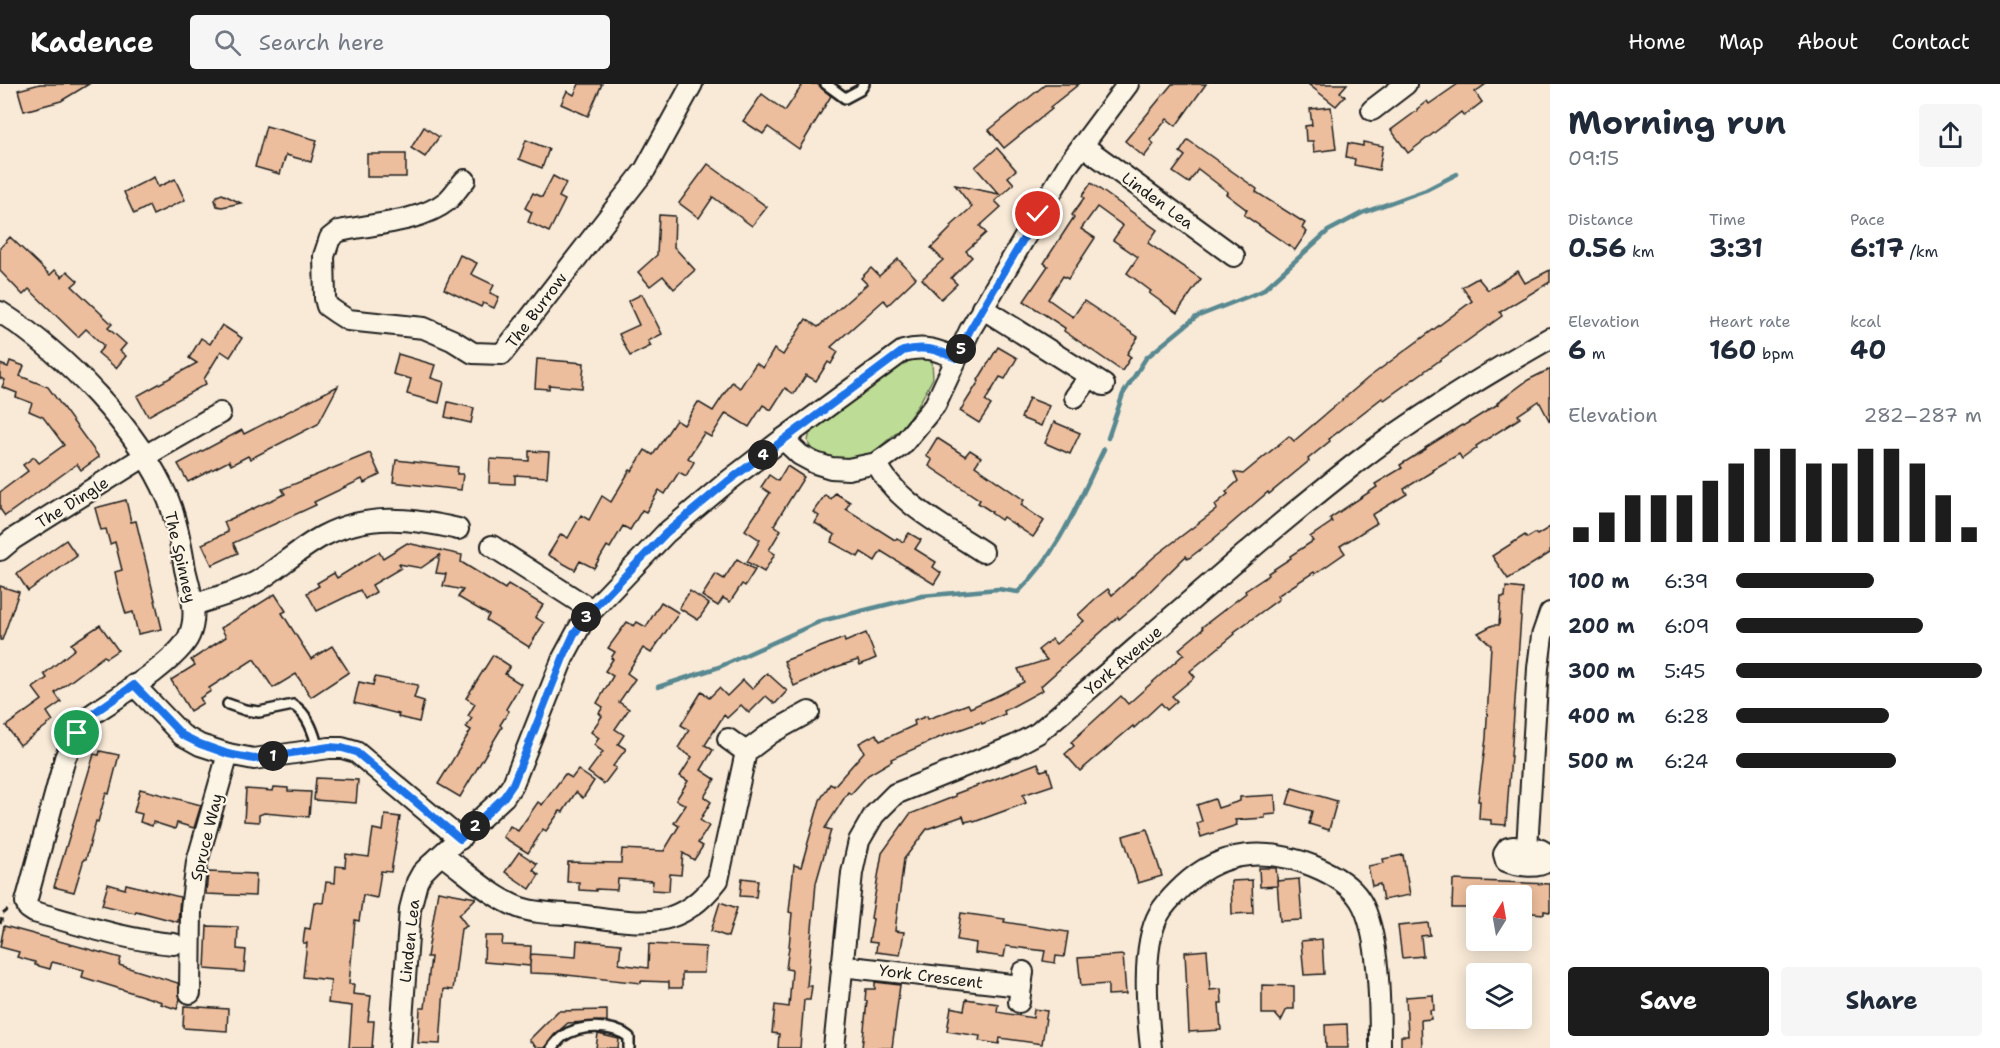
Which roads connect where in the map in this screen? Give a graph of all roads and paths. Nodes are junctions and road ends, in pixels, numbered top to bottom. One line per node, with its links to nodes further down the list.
1 (692, 84): 8 (street, The Burrow)
2 (826, 84): 3 (lane)
3 (864, 84)
4 (1128, 84): 7 (street)
5 (1406, 84): 6 (street)
6 (1372, 110)
7 (1082, 145): 9 (street, Linden Lea); 10 (street)
8 (465, 180)
9 (1234, 256)
10 (982, 308): 13 (street); 14 (street)
11 (0, 312): 17 (street, The Spinney)
12 (1550, 338): 37 (street, York Avenue)
13 (956, 358): 16 (street, Linden Lea); 18 (street)
14 (1075, 397)
15 (220, 413): 17 (street, The Dingle)
16 (783, 439): 18 (street); 24 (street, Linden Lea)
17 (145, 456): 21 (street, The Dingle); 23 (street, The Spinney)
18 (877, 463): 22 (street)
19 (458, 528): 23 (street)
20 (492, 546): 24 (street)
21 (0, 550)
22 (983, 552)
23 (193, 605): 26 (street, The Spinney)
24 (592, 610): 33 (street, Linden Lea)
25 (1550, 613): 34 (street)
26 (134, 685): 32 (street); 36 (street, The Spinney)
27 (228, 704): 30 (lane)
28 (809, 712): 31 (street)
29 (728, 740): 31 (street)
30 (318, 749): 32 (street); 33 (street)
31 (746, 752): 35 (street)
32 (228, 754): 39 (street, Spruce Way)
33 (460, 839): 35 (street, Linden Lea)
34 (1527, 848)
35 (442, 855): 40 (street, Linden Lea)
36 (174, 944)
37 (841, 966): 38 (street, York Crescent); 43 (street, York Avenue)
38 (1021, 987)
39 (190, 993)
40 (400, 1048)
41 (552, 1048): 42 (lane)
42 (629, 1048)
43 (834, 1048)
44 (1150, 1048): 45 (street)
45 (1380, 1048)

